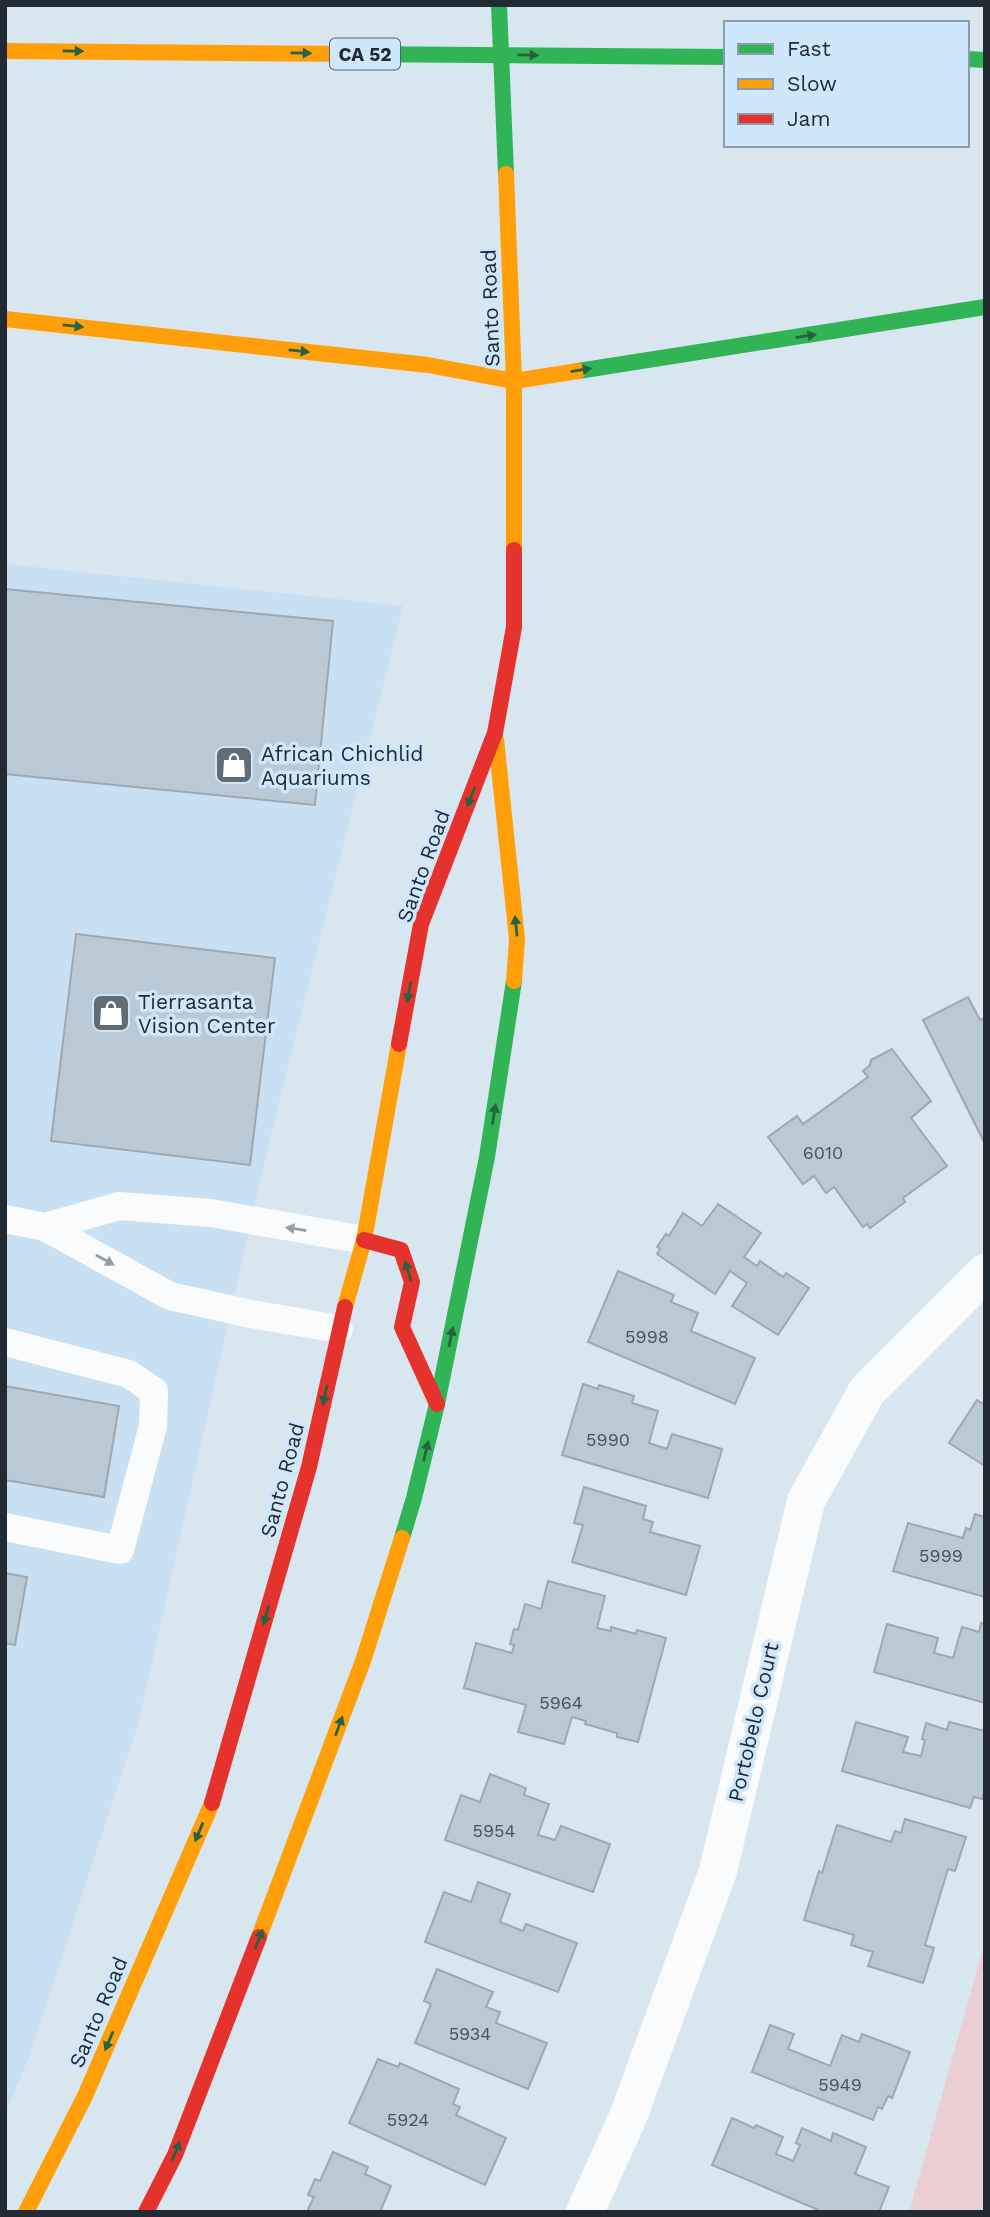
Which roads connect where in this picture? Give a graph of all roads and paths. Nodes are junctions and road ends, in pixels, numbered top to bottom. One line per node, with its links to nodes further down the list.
1 (499, 5): 6 (main road, Santo Road)
2 (5, 51): 3 (main road, CA 52, one-way to 3)
3 (724, 57)
4 (985, 307): 6 (main road, one-way to 4)
5 (5, 319): 6 (main road, one-way to 6)
6 (514, 381): 7 (main road, Santo Road)
7 (495, 733): 10 (main road, Santo Road, one-way to 10); 14 (main road, Santo Road, one-way to 7)
8 (5, 1219): 9 (lane)
9 (45, 1227): 10 (lane, one-way to 9); 12 (lane, one-way to 12)
10 (364, 1240): 12 (main road, Santo Road); 14 (main road, one-way to 10)
11 (985, 1273): 18 (street, Portobelo Court)
12 (339, 1329): 16 (main road, Santo Road, one-way to 16)
13 (5, 1342): 15 (lane)
14 (437, 1404): 17 (main road, Santo Road, one-way to 14)
15 (5, 1527)
16 (26, 2212)
17 (146, 2212)
18 (585, 2212)

